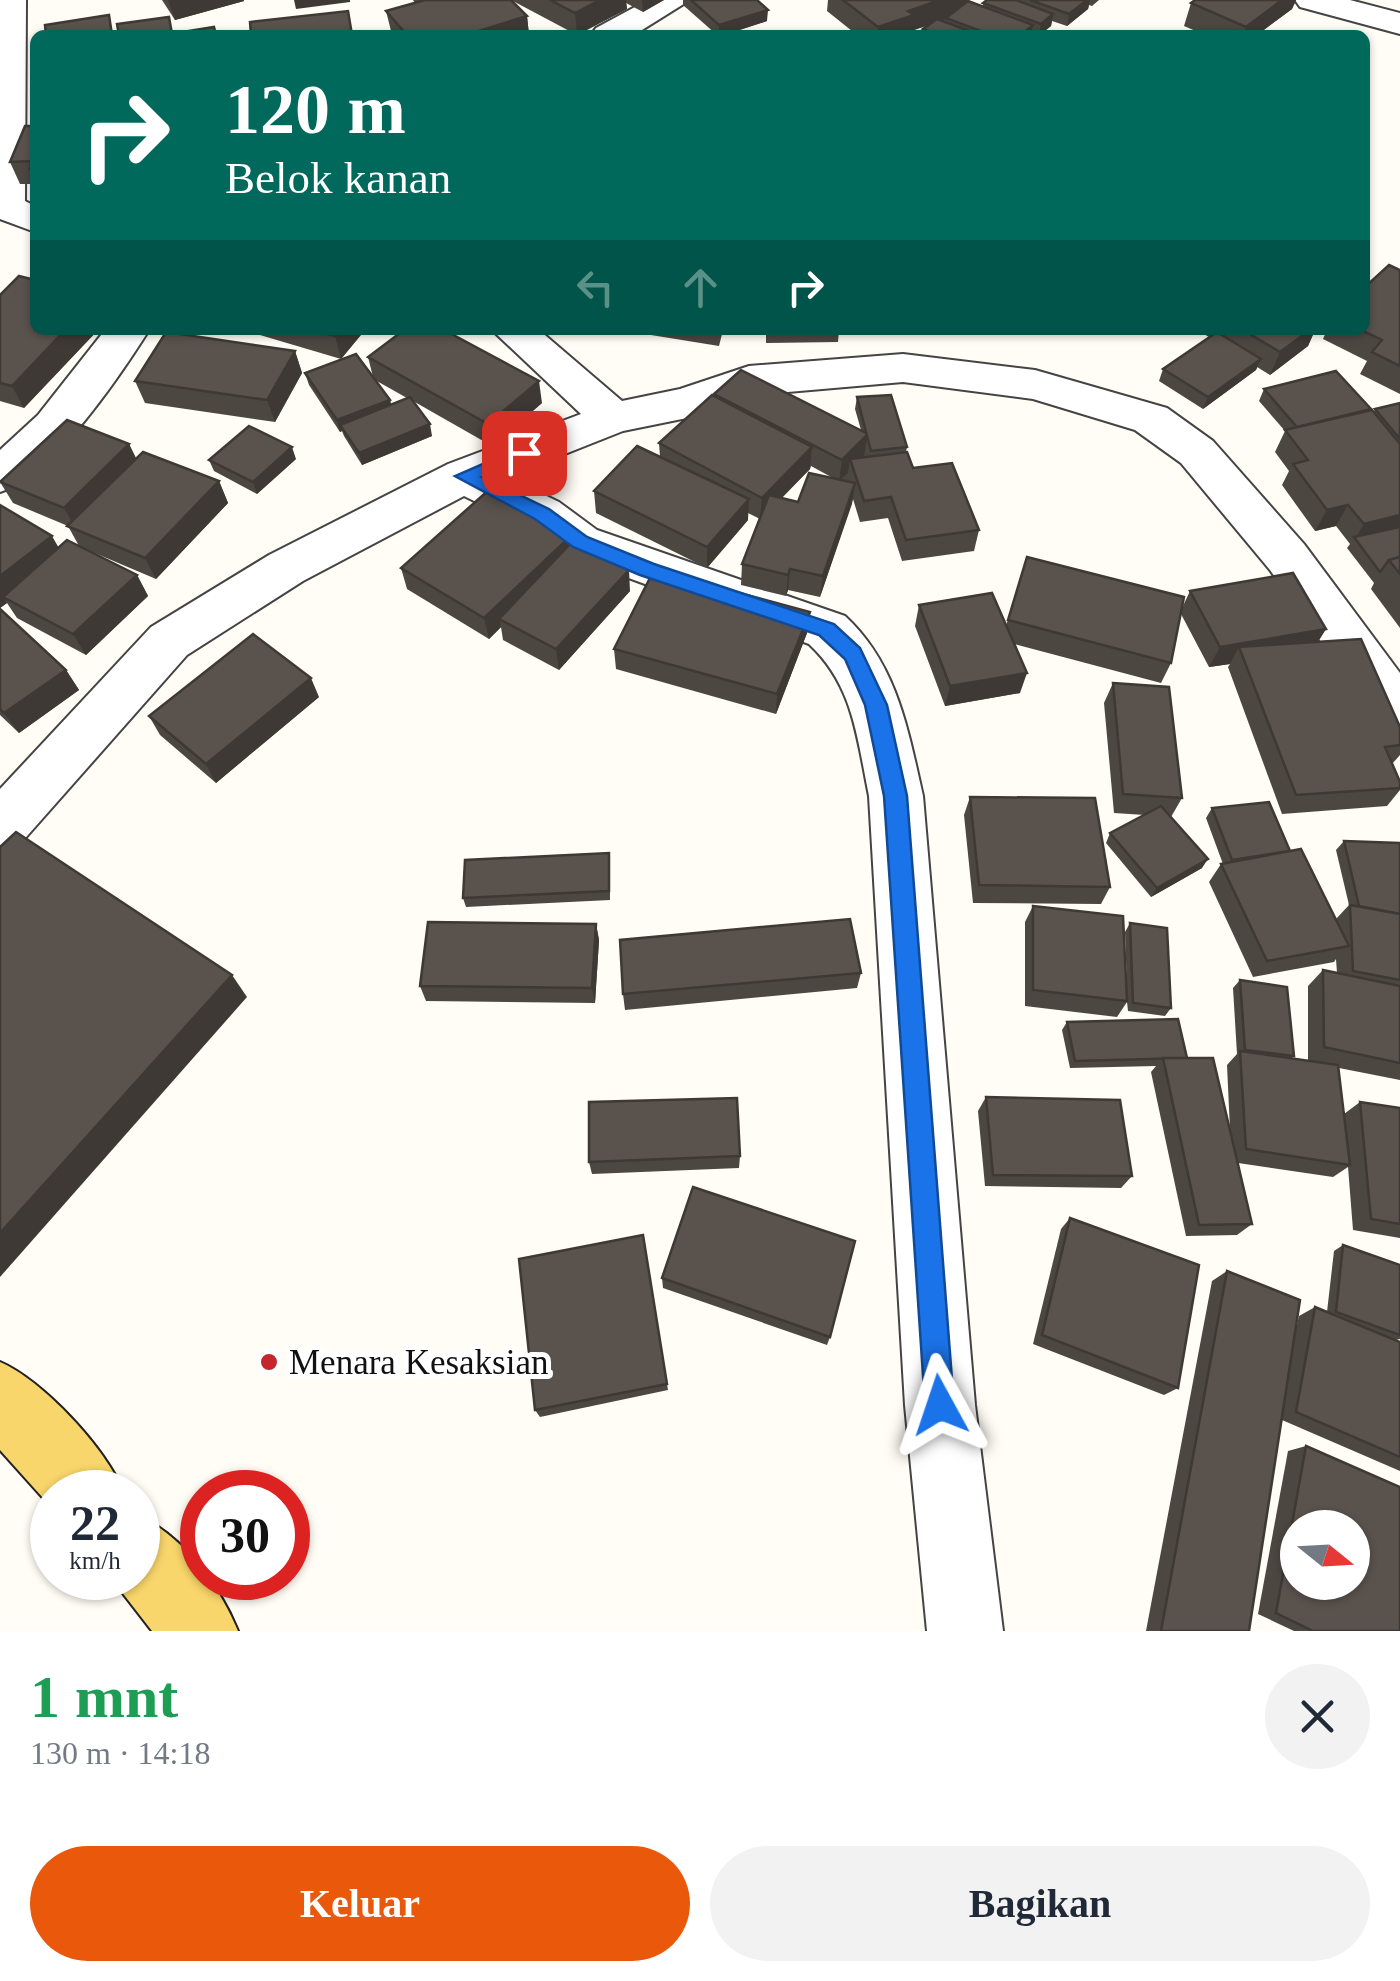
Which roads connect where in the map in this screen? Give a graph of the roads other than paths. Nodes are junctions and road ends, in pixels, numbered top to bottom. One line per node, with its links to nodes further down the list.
1 (9, 0): 6 (street)
2 (674, 0): 5 (street)
3 (1312, 0): 4 (street)
4 (1400, 24)
5 (617, 30)
6 (30, 218)
7 (124, 335): 10 (street)
8 (519, 335): 9 (street)
9 (614, 418): 11 (street); 12 (street)
10 (0, 476)
11 (464, 476): 13 (street); 18 (street)
12 (1400, 713)
13 (0, 827)
14 (0, 1397): 15 (main road)
15 (67, 1470)
16 (160, 1580): 17 (main road)
17 (200, 1631)
18 (965, 1631)

